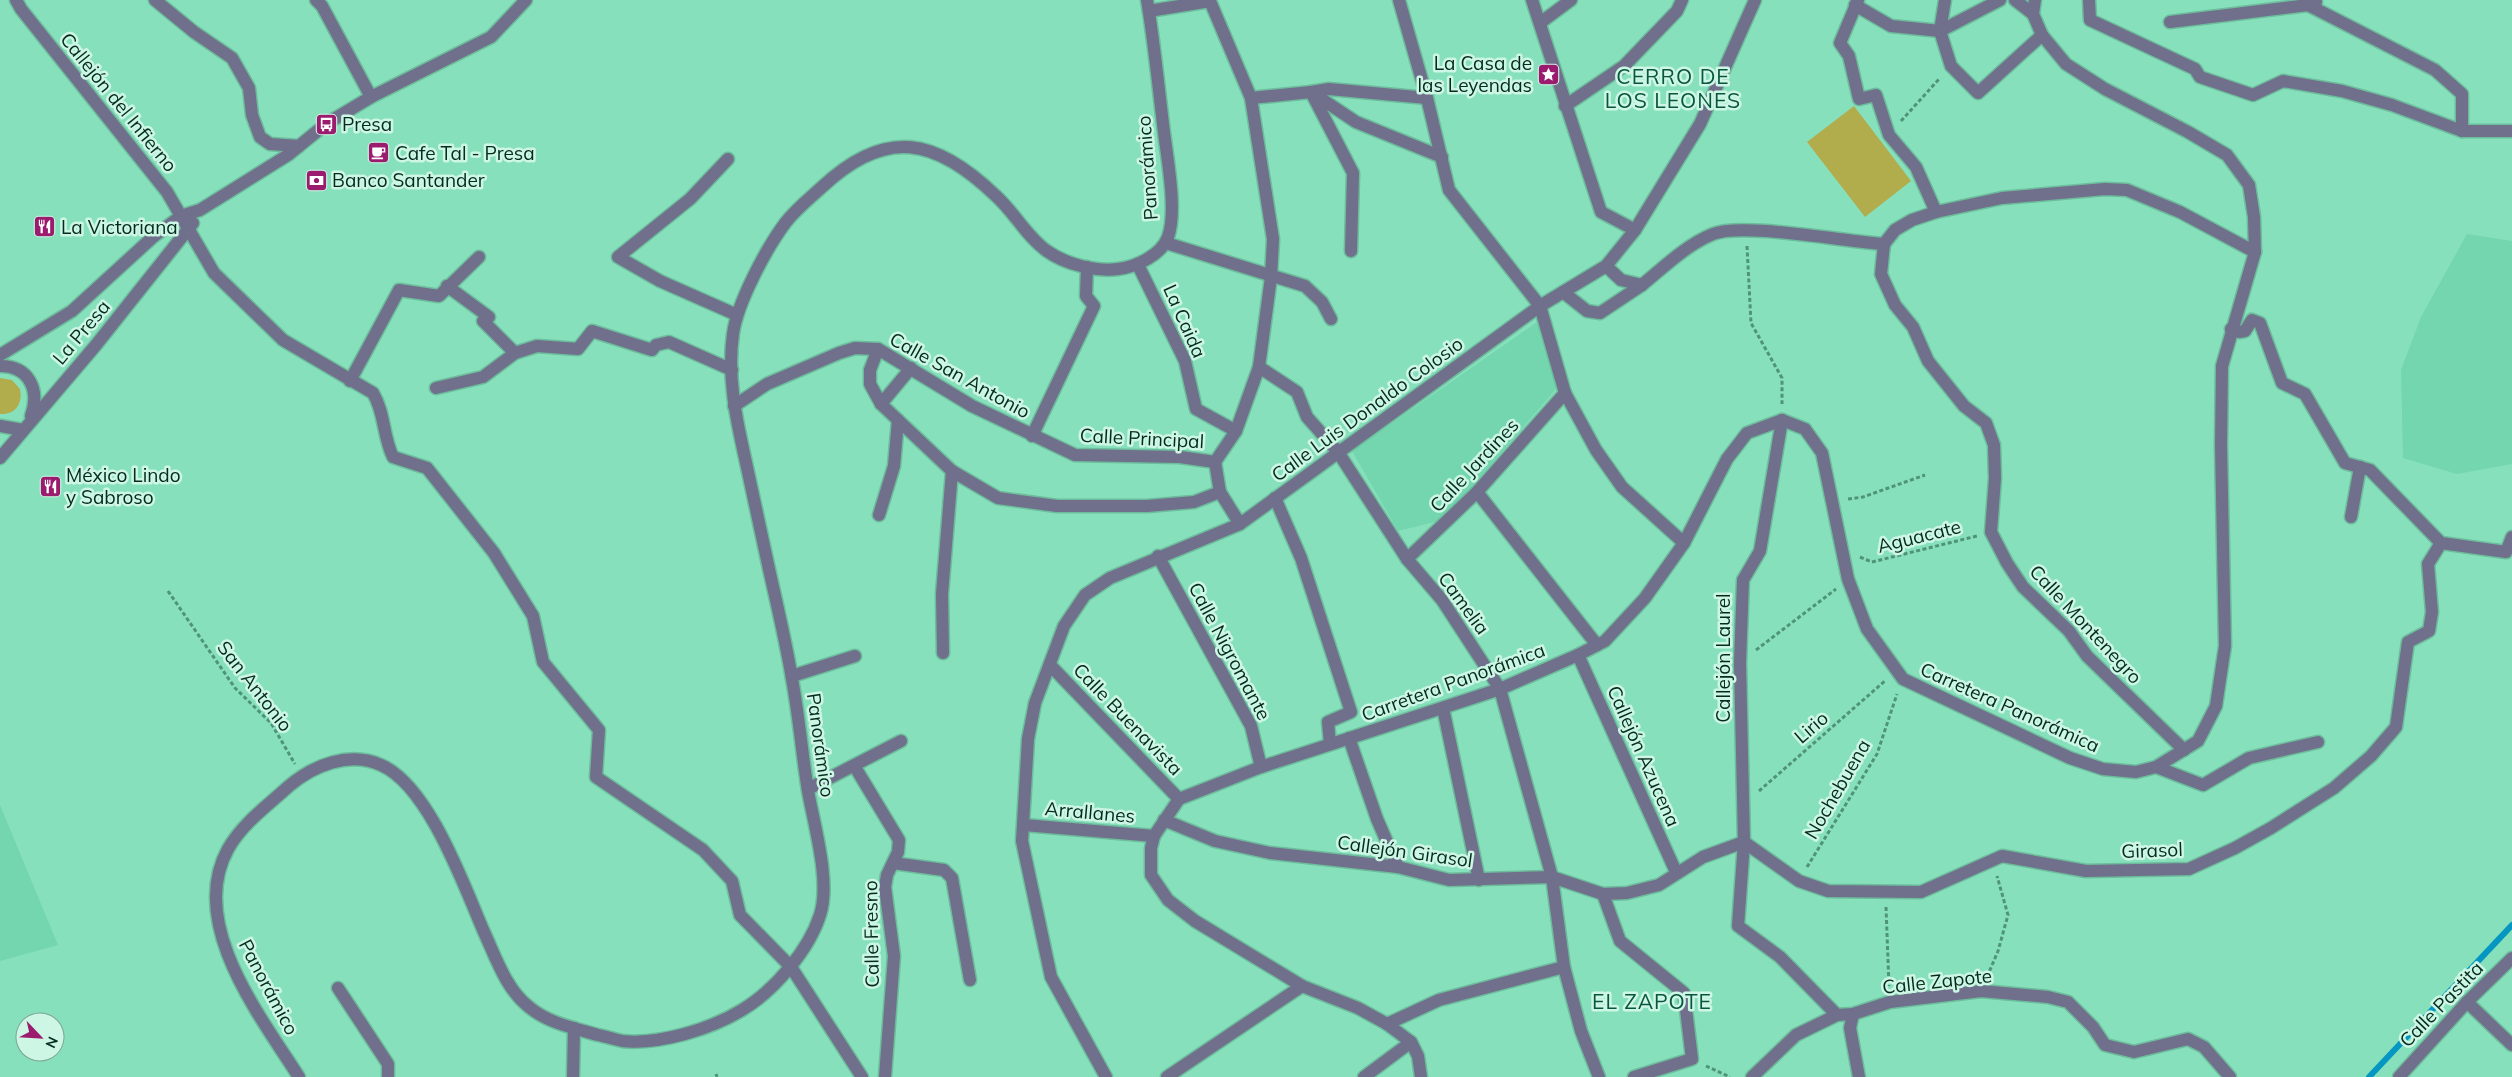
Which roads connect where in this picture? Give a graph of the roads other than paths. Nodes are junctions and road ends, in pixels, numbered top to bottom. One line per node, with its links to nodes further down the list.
1 (16, 0): 37 (street, Callejón del Infierno)
2 (156, 0): 32 (street)
3 (316, 0): 26 (street)
4 (526, 0): 26 (street)
5 (1399, 0): 28 (street)
6 (1532, 0): 22 (street)
7 (1571, 0): 22 (street)
8 (1682, 0): 29 (street)
9 (1945, 0): 23 (street)
10 (2000, 0): 23 (street)
11 (2015, 0): 20 (street)
12 (2035, 0): 20 (street)
13 (2089, 0): 30 (street)
14 (2320, 0): 16 (street)
15 (1757, 2): 39 (street, Calle Luis Donaldo Colosio)
16 (2311, 2): 18 (street); 30 (street)
17 (1857, 3): 23 (street); 36 (street)
18 (2290, 4): 21 (street)
19 (1148, 6): 27 (street); 40 (street, Panorámico)
20 (2033, 14): 24 (street, Carretera Panorámica)
21 (2170, 22)
22 (1540, 23): 29 (street)
23 (1940, 31): 24 (street)
24 (2042, 35): 43 (street, Carretera Panorámica)
25 (1311, 92): 27 (street); 28 (street); 33 (street); 42 (street)
26 (371, 97): 32 (street)
27 (1251, 98): 48 (street)
28 (1427, 98): 33 (street)
29 (1565, 106): 39 (street)
30 (2462, 131): 31 (street)
31 (2512, 131)
32 (299, 146): 35 (street)
33 (1442, 157): 52 (street)
34 (728, 159): 53 (street)
35 (200, 210): 37 (street, La Presa); 38 (street, La Presa)
36 (1936, 212): 41 (street); 43 (street)
37 (181, 216): 38 (street, Callejón del Infierno); 58 (street, La Presa)
38 (189, 230): 63 (street, Callejón del Infierno); 71 (street, La Presa)
39 (1635, 230): 46 (street, Calle Luis Donaldo Colosio)
40 (1166, 243): 45 (street, Panorámico); 48 (street)
41 (1884, 244): 49 (street); 102 (street, Calle Montenegro)
42 (1351, 251)
43 (2255, 252): 55 (street, Carretera Panorámica)
44 (479, 257): 50 (street)
45 (1138, 265): 47 (street, Panorámico); 72 (street, La Caida)
46 (1606, 266): 49 (street); 51 (street, Calle Luis Donaldo Colosio)
47 (1087, 267): 53 (street, Panorámico); 73 (street)
48 (1271, 277): 54 (street); 60 (street)
49 (1642, 285): 51 (street)
50 (447, 286): 57 (street); 63 (street)
51 (1563, 292): 52 (street, Calle Luis Donaldo Colosio)
52 (1540, 306): 65 (street); 74 (street, Calle Luis Donaldo Colosio)
53 (737, 315): 62 (street, Panorámico)
54 (1331, 319)
55 (2231, 329): 77 (street); 102 (street, Carretera Panorámica)
56 (878, 349): 61 (street, Calle San Antonio); 66 (street); 67 (street, Calle San Antonio)
57 (515, 354): 62 (street); 64 (street)
58 (0, 355)
59 (0, 366): 71 (street)
60 (1259, 367): 72 (street); 74 (street, Camelia)
61 (911, 368): 66 (street); 73 (street, Calle San Antonio)
62 (732, 370): 67 (street, Panorámico)
63 (350, 381): 119 (street, Callejón del Infierno)
64 (436, 388)
65 (1565, 393): 80 (street, Calle Jardines); 86 (street)
66 (881, 404): 68 (street)
67 (734, 406): 95 (street, Panorámico)
68 (898, 420): 78 (street); 82 (street)
69 (1782, 420): 86 (street, Carretera Panorámica); 105 (street, Carretera Panorámica); 111 (street, Callejón Laurel)
70 (0, 426): 71 (street)
71 (26, 427): 75 (street, La Presa)
72 (1236, 431): 76 (street)
73 (1032, 436): 76 (street, Calle Principal)
74 (1338, 452): 81 (street, Calle Luis Donaldo Colosio); 89 (street, Camelia)
75 (0, 458)
76 (1215, 462): 79 (street, Calle Principal)
77 (2360, 467): 83 (street); 87 (street)
78 (952, 471): 79 (street); 91 (street)
79 (1220, 492): 84 (street, Calle Principal)
80 (1477, 492): 89 (street, Calle Jardines); 90 (street)
81 (1275, 498): 84 (street, Calle Luis Donaldo Colosio); 101 (street)
82 (879, 515)
83 (2351, 517)
84 (1240, 524): 88 (street, Calle Luis Donaldo Colosio)
85 (2512, 537): 87 (street)
86 (1684, 543): 90 (street, Carretera Panorámica)
87 (2441, 543): 111 (street, Girasol)
88 (1158, 556): 94 (street, Calle Luis Donaldo Colosio); 104 (street, Calle Nigromante)
89 (1408, 559): 96 (street, Camelia)
90 (1596, 646): 92 (street, Carretera Panorámica)
91 (943, 653)
92 (1578, 655): 96 (street, Carretera Panorámica); 114 (street, Callejón Azucena)
93 (855, 656): 95 (street)
94 (1050, 665): 107 (street, Calle Buenavista); 109 (street, Calle Luis Donaldo Colosio)
95 (792, 676): 106 (street, Panorámico)
96 (1500, 689): 97 (street, Carretera Panorámica); 115 (street, Camelia)
97 (1443, 708): 98 (street, Carretera Panorámica); 116 (street)
98 (1349, 738): 101 (street, Carretera Panorámica); 113 (street)
99 (901, 741): 103 (street)
100 (2318, 742): 105 (street)
101 (1330, 744): 104 (street, Carretera Panorámica)
102 (2184, 750): 105 (street, Carretera Panorámica)
103 (855, 766): 106 (street); 112 (street, Calle Fresno)
104 (1261, 767): 107 (street, Carretera Panorámica)
105 (2156, 767)
106 (808, 789): 119 (street, Panorámico)
107 (1179, 799): 108 (street)
108 (1164, 820): 110 (street); 113 (street, Callejón Girasol)
109 (1024, 825): 110 (street, Arrallanes); 136 (street, Calle Luis Donaldo Colosio)
110 (1154, 836): 122 (street)
111 (1744, 842): 114 (street, Callejón Girasol); 126 (street)
112 (893, 863): 121 (street); 135 (street, Calle Fresno)
113 (1398, 867): 116 (street, Callejón Girasol)
114 (1676, 872): 117 (street, Callejón Girasol)
115 (1552, 877): 116 (street, Callejón Girasol); 117 (street, Callejón Girasol); 120 (street, Camelia)
116 (1479, 880)
117 (1603, 894): 141 (street)
118 (2512, 958): 124 (street, Calle Pastita)
119 (791, 967): 128 (street, Panorámico); 134 (street)
120 (1564, 967): 127 (street); 140 (street, Camelia)
121 (970, 980)
122 (1302, 986): 127 (street); 137 (street)
123 (338, 988): 132 (street)
124 (2466, 1002): 130 (street); 145 (street, Calle Pastita)
125 (1853, 1014): 126 (street, Calle Zapote); 143 (street); 144 (street, Calle Zapote)
126 (1837, 1015): 142 (street, Calle Zapote)
127 (1388, 1024): 129 (street)
128 (574, 1028): 131 (street, Panorámico); 133 (street)
129 (1412, 1042): 138 (street); 139 (street)
130 (2512, 1045)
131 (299, 1077)
132 (388, 1077)
133 (573, 1077)
134 (862, 1077)
135 (885, 1077)
136 (1106, 1077)
137 (1167, 1077)
138 (1364, 1077)
139 (1421, 1077)
140 (1599, 1077)
141 (1634, 1077)
142 (1752, 1077)
143 (1859, 1077)
144 (2230, 1077)
145 (2399, 1077)

